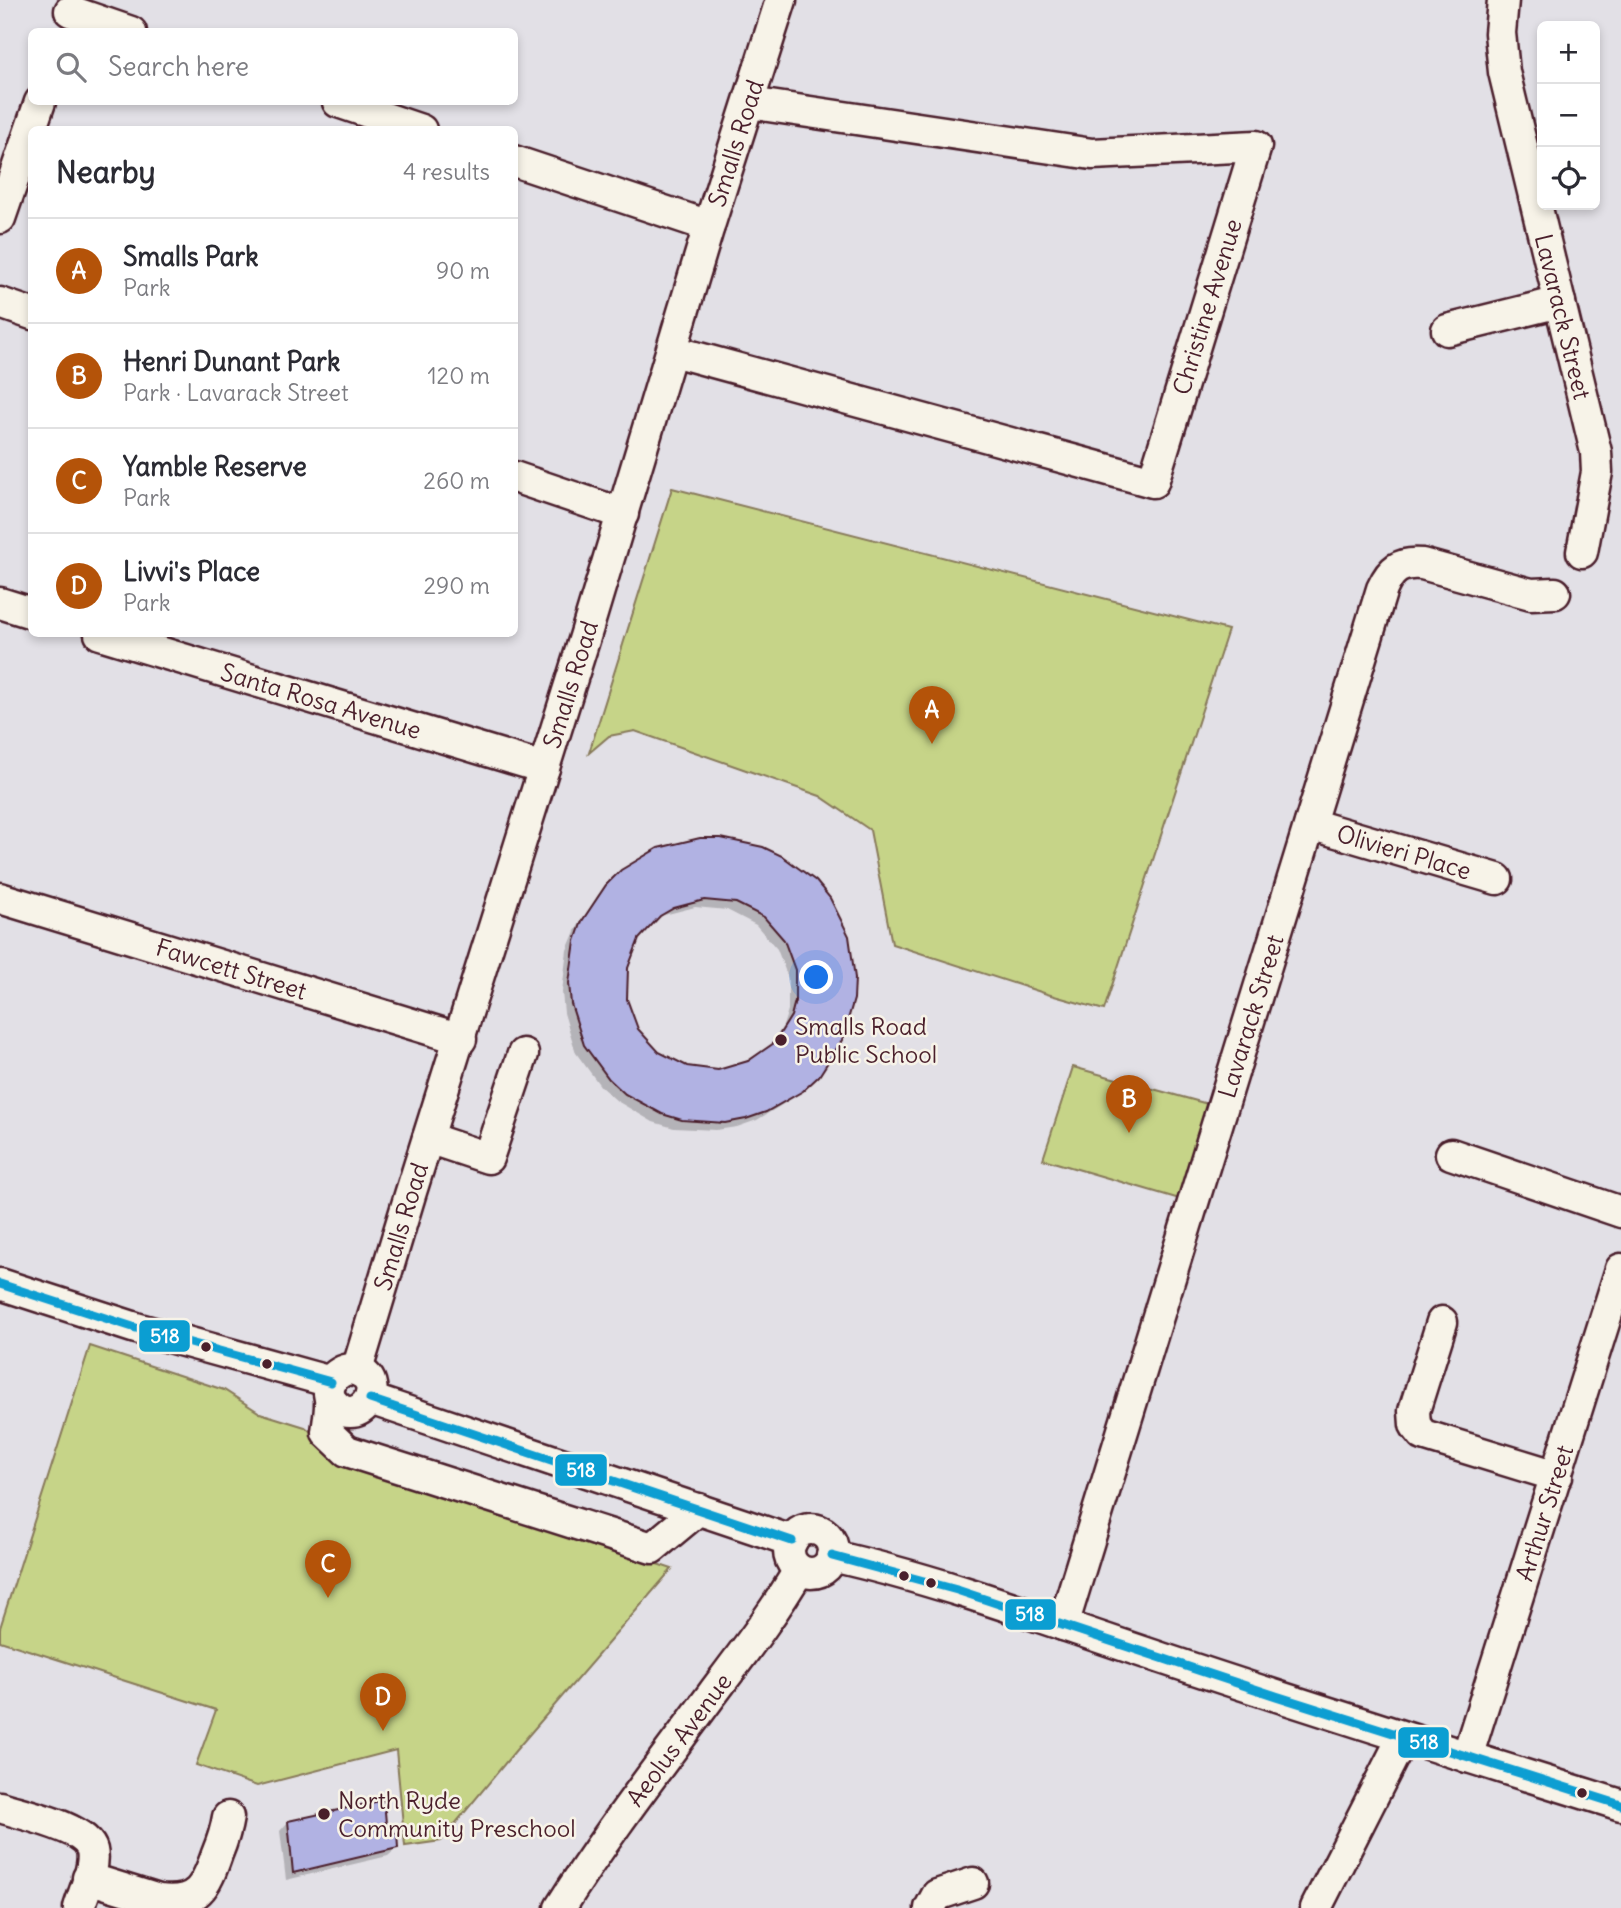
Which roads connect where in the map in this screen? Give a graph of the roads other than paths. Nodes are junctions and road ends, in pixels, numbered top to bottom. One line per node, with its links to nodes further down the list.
1 (781, 0): 5 (street, Smalls Road)
2 (1503, 0): 14 (street, Lavarack Street)
3 (67, 14): 4 (street)
4 (117, 28)
5 (749, 103): 13 (street, Smalls Road); 18 (street, Christine Avenue)
6 (39, 105): 8 (street)
7 (347, 105): 9 (street)
8 (32, 126)
9 (409, 126)
10 (28, 137): 12 (street)
11 (518, 162): 13 (street)
12 (0, 218)
13 (709, 226): 18 (street, Smalls Road)
14 (1560, 302): 17 (street); 21 (street, Lavarack Street)
15 (0, 303): 16 (street)
16 (28, 313)
17 (1447, 330)
18 (673, 351): 20 (street, Smalls Road)
19 (518, 478): 20 (street)
20 (623, 514): 26 (street, Smalls Road)
21 (1582, 552)
22 (1555, 593): 27 (street, Lavarack Street)
23 (0, 603): 24 (street)
24 (28, 612)
25 (110, 637): 26 (street, Santa Rosa Avenue)
26 (544, 768): 30 (street, Smalls Road)
27 (1310, 824): 28 (street, Olivieri Place); 44 (street, Lavarack Street)
28 (1497, 879)
29 (0, 898): 30 (street, Fawcett Street)
30 (461, 1039): 32 (street, Smalls Road)
31 (523, 1054): 32 (street)
32 (428, 1138): 38 (street, Smalls Road)
33 (1451, 1154): 34 (street)
34 (1621, 1212)
35 (0, 1284): 38 (street)
36 (1619, 1285): 39 (street, Arthur Street)
37 (1442, 1322): 39 (street)
38 (340, 1384): 40 (street); 40 (street, Smalls Road)
39 (1557, 1476): 46 (street, Arthur Street)
40 (699, 1509): 41 (street)
41 (792, 1541): 42 (street); 43 (street)
42 (832, 1556): 43 (street); 44 (street)
43 (799, 1570): 53 (street, Aeolus Avenue)
44 (1063, 1625): 45 (street)
45 (1403, 1737): 46 (street); 55 (street)
46 (1467, 1757): 47 (street)
47 (1621, 1805)
48 (0, 1807): 50 (street)
49 (228, 1816): 50 (street)
50 (88, 1878): 52 (street)
51 (973, 1883): 54 (street)
52 (79, 1908)
53 (561, 1908)
54 (930, 1908)
55 (1316, 1908)

